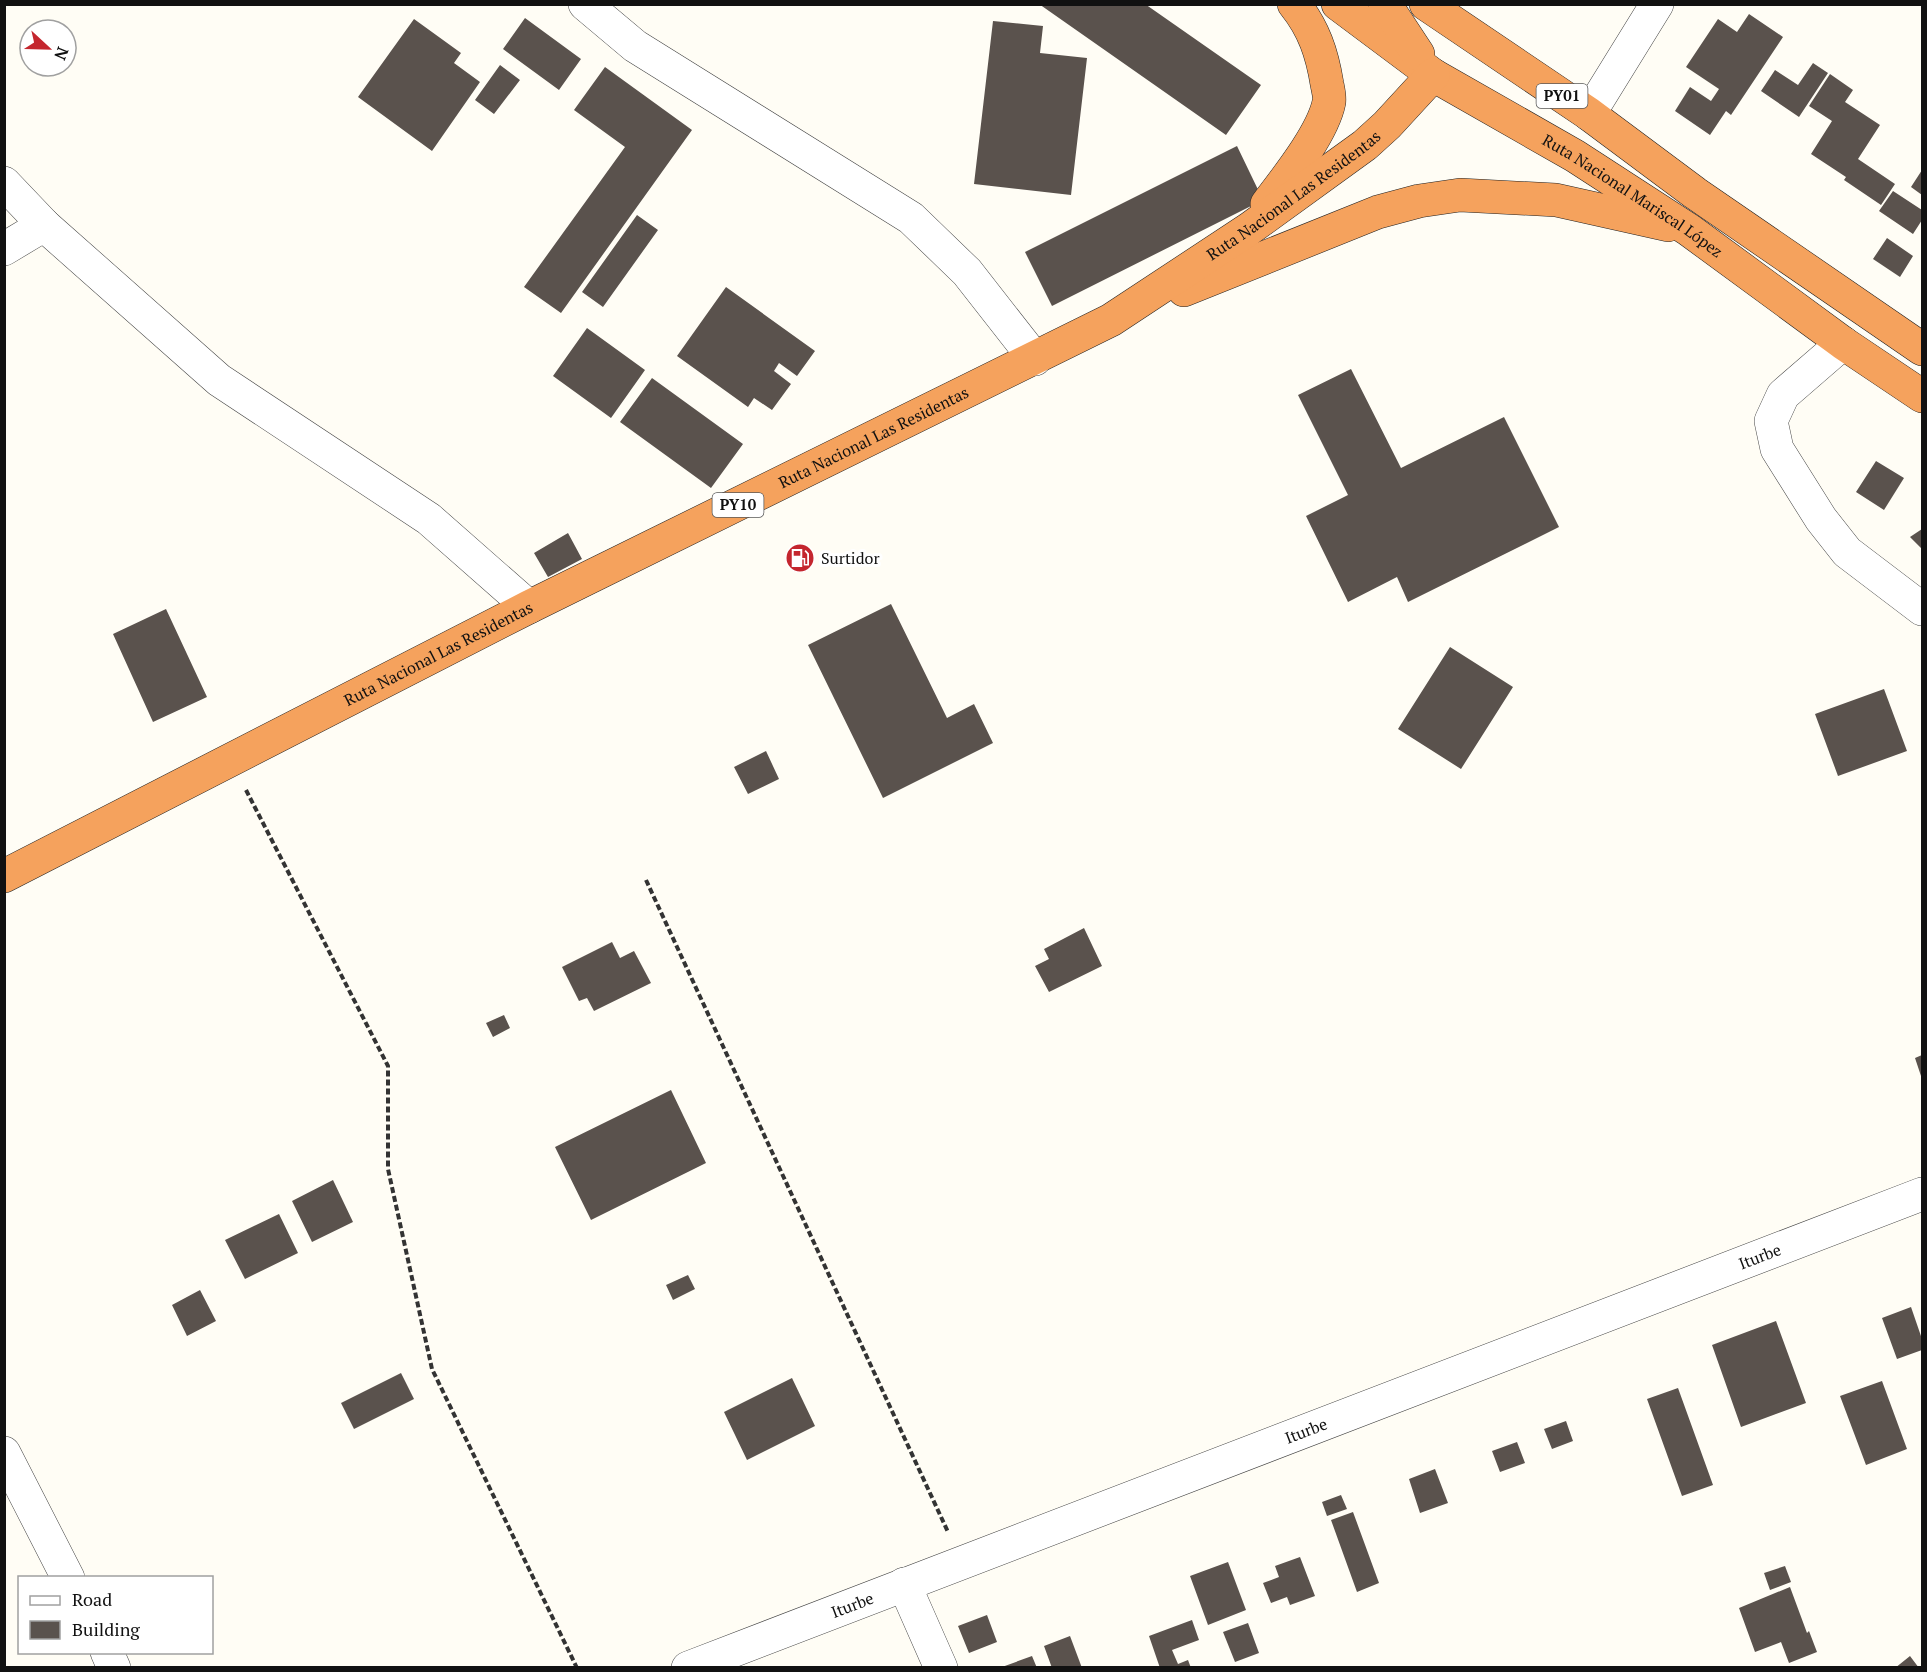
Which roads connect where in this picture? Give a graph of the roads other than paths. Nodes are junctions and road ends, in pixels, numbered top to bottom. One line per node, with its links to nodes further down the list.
1 (585, 4): 18 (street)
2 (1293, 4): 12 (highway)
3 (1338, 4): 7 (highway, Ruta Nacional Mariscal López / PY01)
4 (1385, 4): 7 (highway)
5 (1426, 4): 8 (highway, PY01)
6 (1656, 4): 8 (street)
7 (1433, 75): 9 (highway); 12 (highway, Ruta Nacional Las Residentas / PY10); 13 (highway, Ruta Nacional Mariscal López / PY01)
8 (1589, 114): 9 (highway, PY01)
9 (1638, 151): 17 (highway, PY01)
10 (4, 183): 11 (street)
11 (44, 225): 14 (street); 20 (street)
12 (1250, 229): 15 (highway, Ruta Nacional Las Residentas / PY10)
13 (1689, 230): 15 (highway); 16 (highway, Ruta Nacional Mariscal López / PY01)
14 (4, 249)
15 (1111, 320): 18 (highway, Ruta Nacional Las Residentas / PY10)
16 (1843, 343): 19 (highway, Ruta Nacional Mariscal López / PY01); 21 (street)
17 (1923, 349)
18 (1035, 359): 20 (highway, Ruta Nacional Las Residentas / PY10)
19 (1923, 396)
20 (529, 607): 22 (highway, Ruta Nacional Las Residentas / PY10)
21 (1923, 609)
22 (4, 876)
23 (1923, 1194): 26 (street, Iturbe)
24 (4, 1453): 25 (street)
25 (67, 1576)
26 (904, 1584): 29 (street, Iturbe); 30 (street)
27 (107, 1654): 28 (street)
28 (114, 1668)
29 (688, 1668)
30 (941, 1668)

